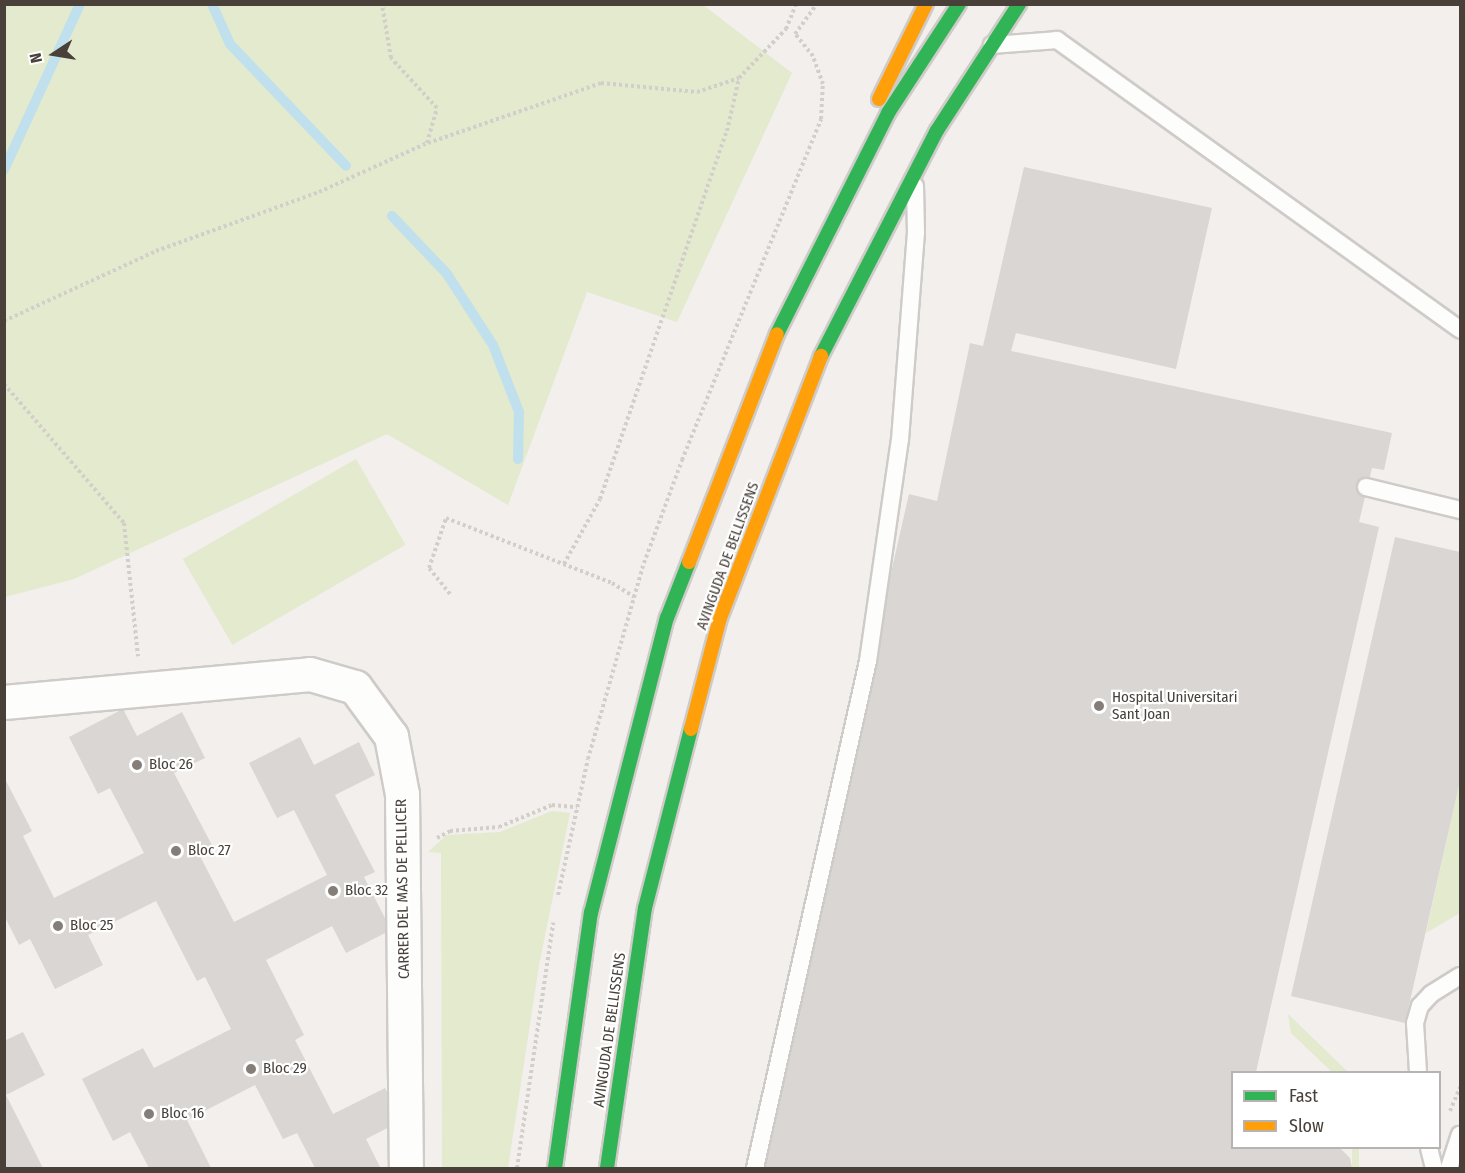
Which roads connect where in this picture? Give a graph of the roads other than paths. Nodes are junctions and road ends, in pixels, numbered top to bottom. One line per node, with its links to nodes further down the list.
1 (926, 4): 7 (main road)
2 (958, 4): 7 (main road)
3 (1019, 4): 4 (main road, AVINGUDA DE BELLISSENS)
4 (991, 45): 5 (main road, AVINGUDA DE BELLISSENS); 6 (lane)
5 (914, 173): 17 (main road, AVINGUDA DE BELLISSENS); 18 (lane)
6 (1461, 330)
7 (777, 335): 16 (main road)
8 (1366, 488): 9 (lane)
9 (1461, 510)
10 (4, 702): 15 (street, CARRER DEL MAS DE PELLICER)
11 (1461, 976): 12 (lane)
12 (1418, 1071)
13 (1461, 1135): 20 (lane)
14 (1429, 1149): 19 (lane)
15 (406, 1168)
16 (555, 1168)
17 (607, 1168)
18 (755, 1168)
19 (1434, 1168)
20 (1449, 1168)

